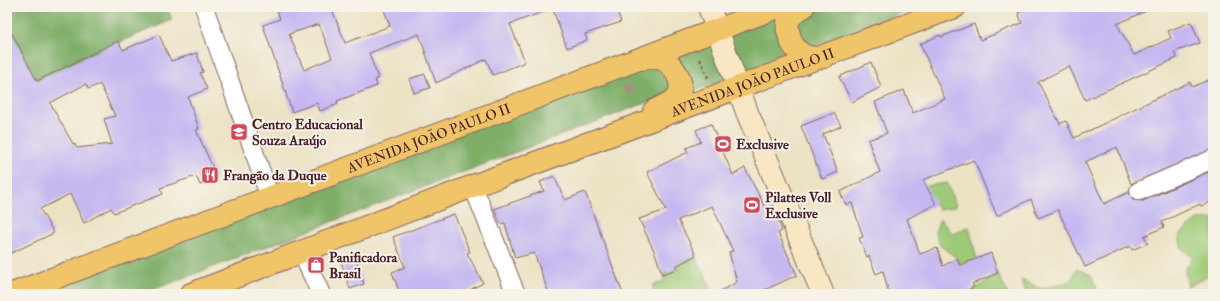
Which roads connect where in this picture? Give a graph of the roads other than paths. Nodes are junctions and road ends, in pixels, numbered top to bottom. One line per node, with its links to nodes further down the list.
1 (204, 7): 14 (street)
2 (709, 7): 6 (street)
3 (778, 7): 6 (main road, AVENIDA JOÃO PAULO II)
4 (803, 7): 7 (main road)
5 (956, 7): 7 (main road, AVENIDA JOÃO PAULO II)
6 (718, 30): 8 (main road, AVENIDA JOÃO PAULO II); 9 (street)
7 (824, 57): 9 (main road, AVENIDA JOÃO PAULO II)
8 (641, 59): 10 (main road); 14 (main road, AVENIDA JOÃO PAULO II)
9 (739, 88): 10 (main road, AVENIDA JOÃO PAULO II); 20 (street)
10 (635, 127): 12 (main road, AVENIDA JOÃO PAULO II)
11 (1213, 159): 13 (street)
12 (474, 186): 15 (main road, AVENIDA JOÃO PAULO II); 19 (street)
13 (1139, 191)
14 (270, 198): 16 (main road, AVENIDA JOÃO PAULO II)
15 (301, 251): 17 (main road, AVENIDA JOÃO PAULO II); 18 (street)
16 (12, 294)
17 (191, 294)
18 (321, 294)
19 (516, 294)
20 (823, 294)

